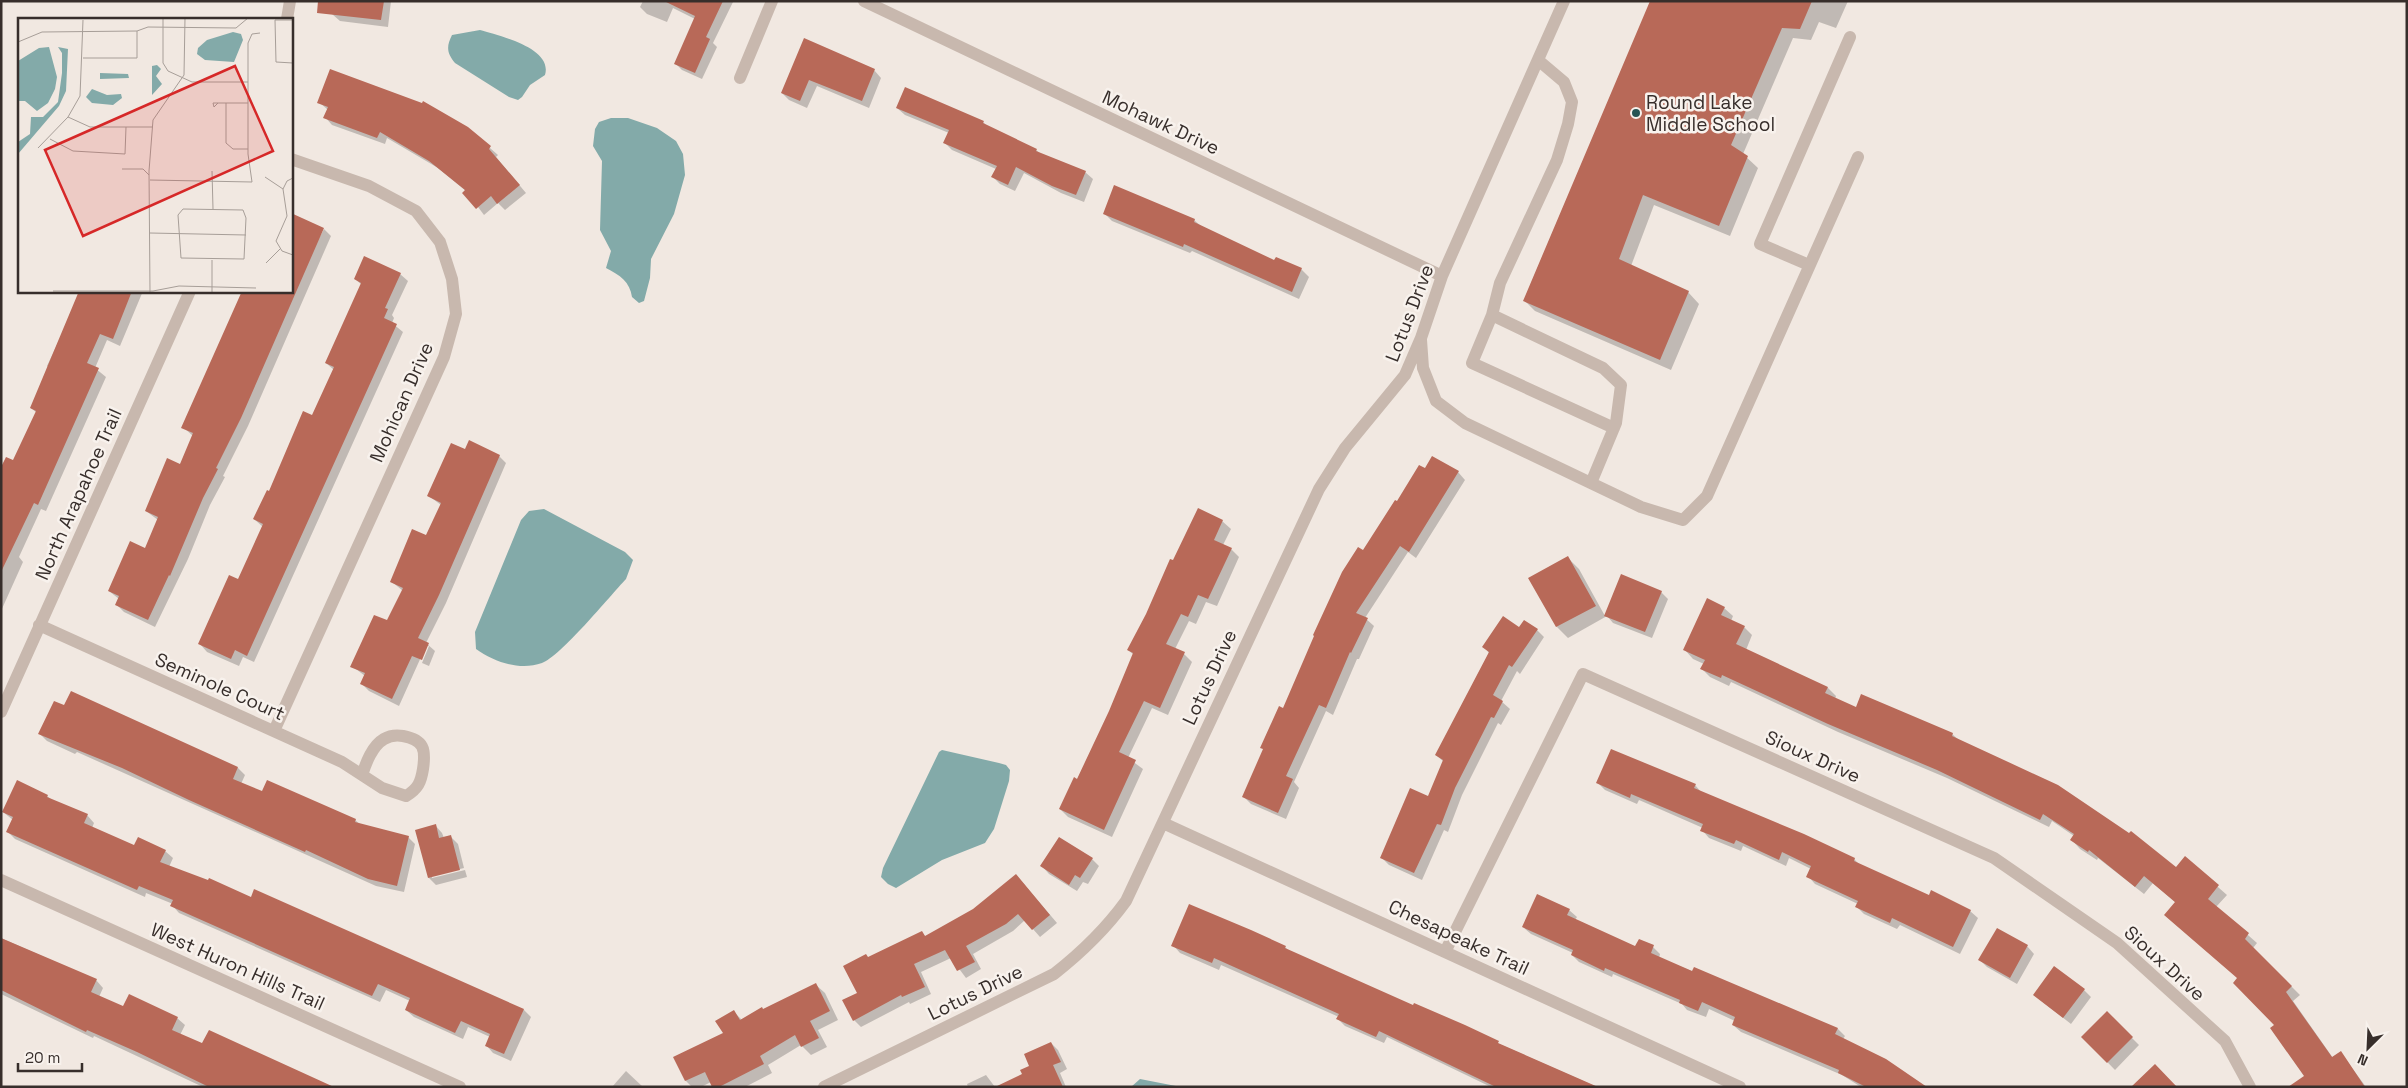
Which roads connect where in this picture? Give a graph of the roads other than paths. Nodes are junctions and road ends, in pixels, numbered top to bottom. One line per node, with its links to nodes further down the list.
1 (290, 1): 5 (street)
2 (772, 1): 8 (street)
3 (864, 1): 12 (street, Mohawk Drive)
4 (1564, 1): 7 (street, Lotus Drive)
5 (288, 18)
6 (1850, 37): 11 (street)
7 (1538, 60): 12 (street, Lotus Drive); 14 (street)
8 (740, 78)
9 (1858, 157): 11 (street)
10 (292, 159): 20 (street, Mohican Drive)
11 (1809, 265): 17 (street)
12 (1442, 276): 15 (street, Lotus Drive)
13 (190, 292): 18 (street, North Arapahoe Trail)
14 (1492, 315): 16 (street); 16 (street)
15 (1421, 338): 17 (street); 22 (street, Lotus Drive)
16 (1614, 428): 17 (street)
17 (1591, 483)
18 (39, 625): 19 (street, North Arapahoe Trail); 20 (street, Seminole Court)
19 (1, 712)
20 (274, 731): 21 (street, Seminole Court)
21 (362, 775): 21 (street, Seminole Court)
22 (1163, 823): 24 (street, Chesapeake Trail); 26 (street, Lotus Drive)
23 (1, 880): 25 (street, West Huron Hills Trail)
24 (1445, 952): 27 (street, Chesapeake Trail); 28 (street, Sioux Drive)
25 (460, 1087)
26 (824, 1087)
27 (1740, 1087)
28 (2250, 1087)

